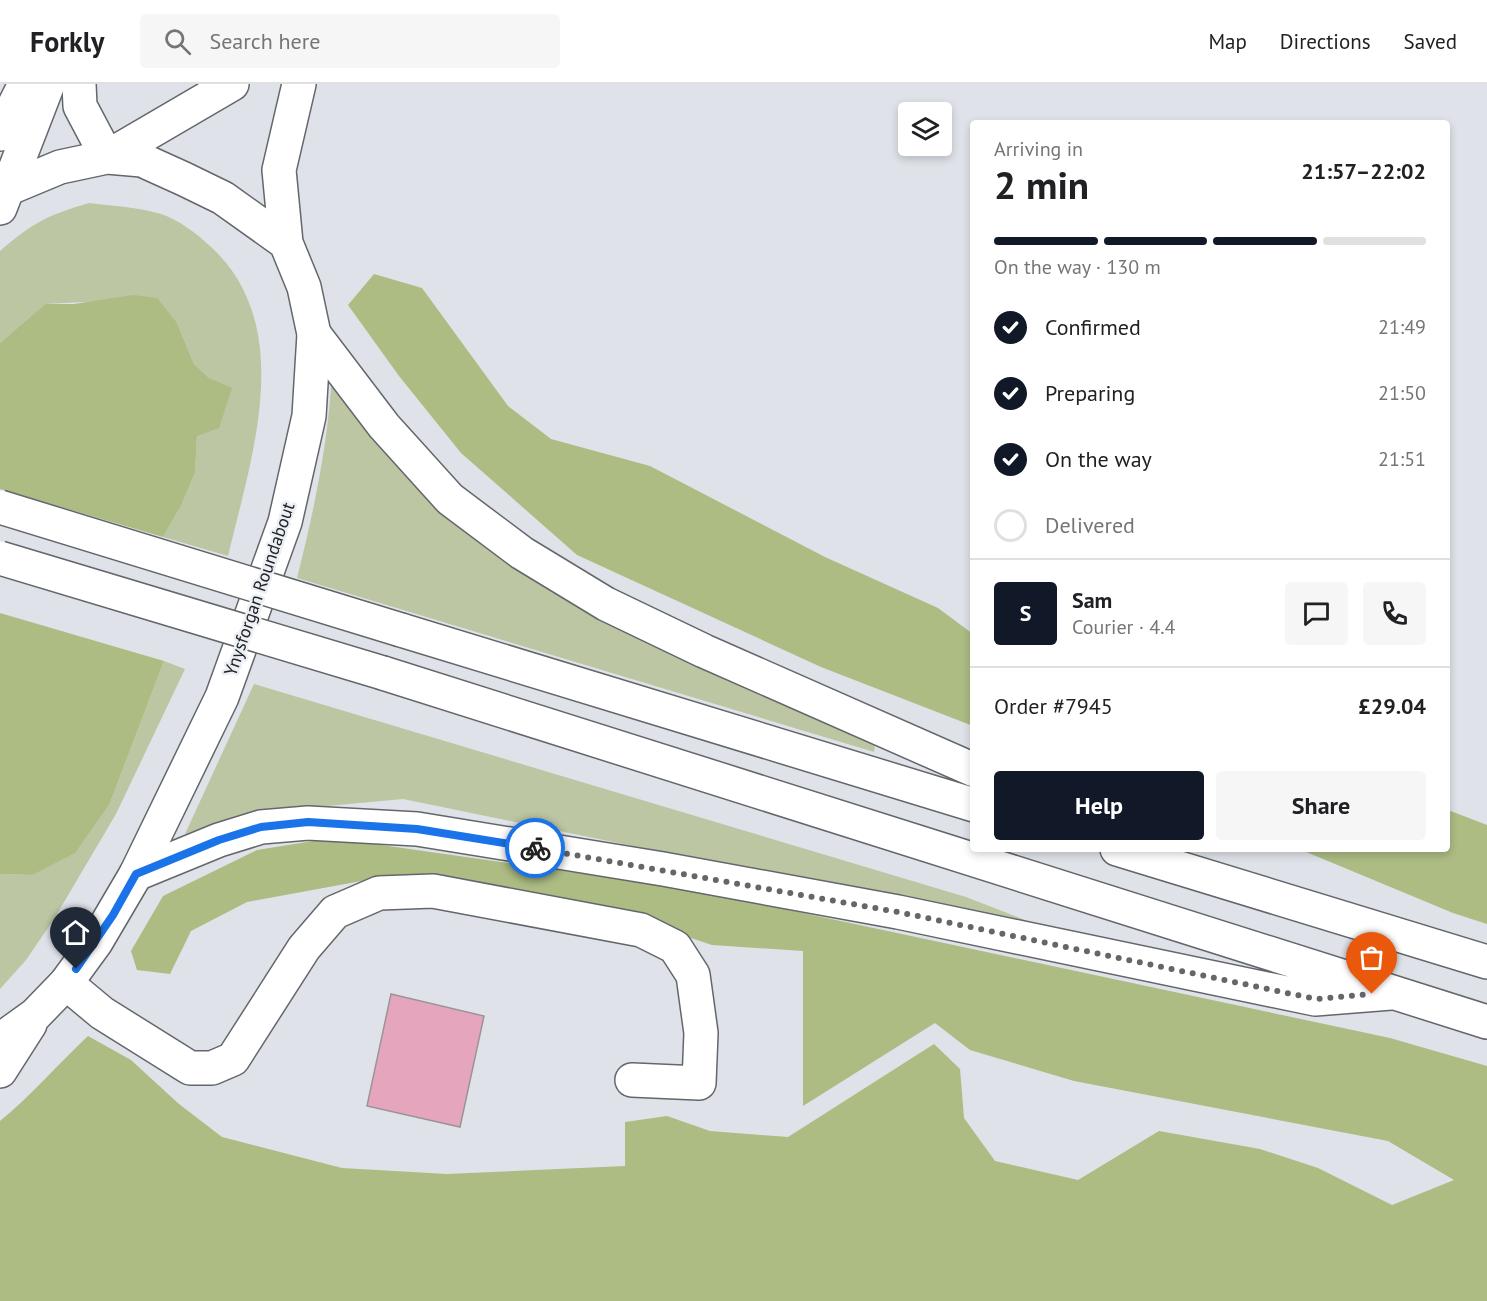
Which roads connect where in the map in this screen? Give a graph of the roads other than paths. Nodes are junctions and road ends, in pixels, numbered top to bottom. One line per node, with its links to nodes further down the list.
1 (25, 84): 6 (main road)
2 (48, 84): 8 (main road)
3 (79, 84): 7 (main road)
4 (232, 84): 7 (main road)
5 (299, 84): 9 (main road, Ynysforgan Roundabout)
6 (0, 134)
7 (107, 157): 8 (main road); 9 (main road)
8 (2, 196)
9 (286, 243): 10 (main road, Ynysforgan Roundabout)
10 (315, 333): 13 (main road); 17 (main road, Ynysforgan Roundabout)
11 (0, 507): 14 (main road, bridge)
12 (0, 558): 21 (main road, bridge)
13 (970, 768)
14 (970, 804)
15 (1127, 852): 18 (main road)
16 (1168, 852): 18 (main road)
17 (136, 874): 20 (main road, Ynysforgan Roundabout); 21 (main road)
18 (1211, 878): 19 (main road)
19 (1487, 963)
20 (66, 983): 22 (main road, Ynysforgan Roundabout); 26 (main road)
21 (1391, 993): 23 (main road)
22 (35, 1015): 24 (main road, Ynysforgan Roundabout); 25 (main road)
23 (1487, 1022)
24 (0, 1040)
25 (0, 1071)
26 (632, 1080)

